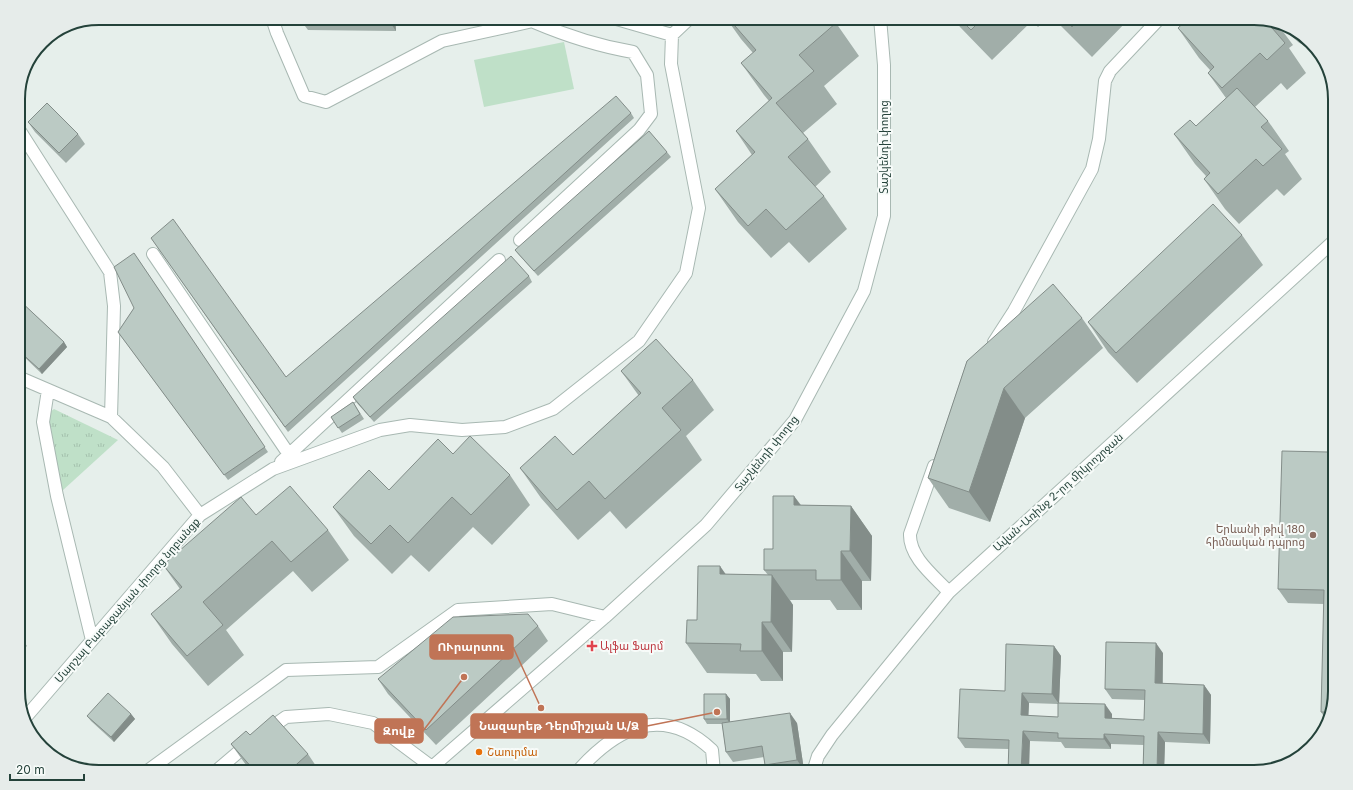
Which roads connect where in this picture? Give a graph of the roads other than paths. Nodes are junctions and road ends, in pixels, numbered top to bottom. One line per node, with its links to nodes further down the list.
1 (274, 25): 2 (street)
2 (519, 25)
3 (540, 25): 10 (street)
4 (637, 25): 8 (street)
5 (683, 25): 8 (street)
6 (881, 25): 23 (street, Տաշկենդի փողոց)
7 (1153, 25): 14 (street)
8 (672, 35): 20 (street, Մարշալ Բաբաջանյան փողոց նրբանցք)
9 (25, 139): 17 (street)
10 (520, 240)
11 (1328, 246): 22 (street, Ավան-Առինջ 2-րդ միկրոշրջան)
12 (153, 254): 19 (street)
13 (499, 260): 19 (street)
14 (990, 350)
15 (25, 380): 16 (street)
16 (48, 390): 17 (street); 24 (street)
17 (111, 417): 21 (street)
18 (939, 453): 22 (street)
19 (290, 456): 20 (street)
20 (272, 469): 21 (street, Մարշալ Բաբաջանյան փողոց նրբանցք)
21 (200, 515): 24 (street, Մարշալ Բաբաջանյան փողոց նրբանցք)
22 (949, 592): 32 (street, Ավան-Առինջ 2-րդ միկրոշրջան)
23 (605, 617): 26 (street); 29 (street, Տաշկենդի փողոց)
24 (92, 640): 25 (street, Մարշալ Բաբաջանյան փողոց նրբանցք)
25 (29, 713)
26 (156, 765)
27 (223, 765): 28 (street)
28 (424, 765)
29 (436, 765)
30 (584, 765): 31 (street)
31 (713, 765)
32 (815, 765)

